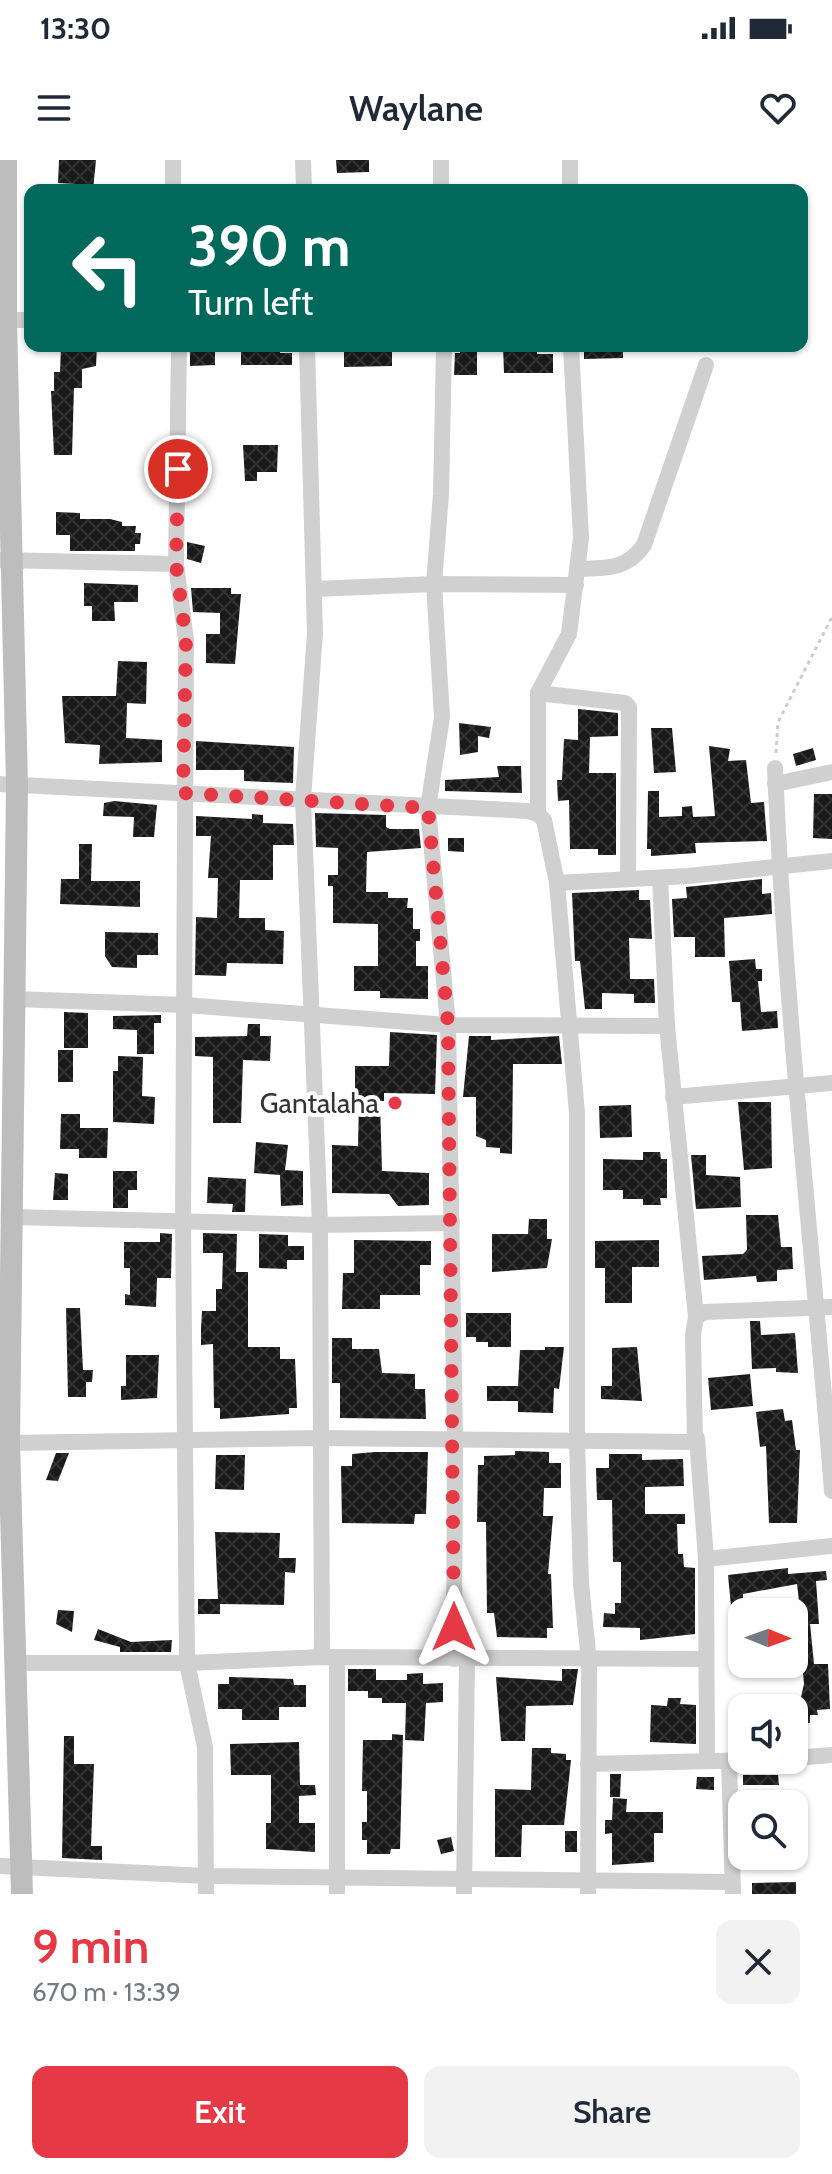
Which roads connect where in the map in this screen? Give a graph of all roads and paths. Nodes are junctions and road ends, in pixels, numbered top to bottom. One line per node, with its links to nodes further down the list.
1 (6, 160): 10 (street)
2 (173, 160): 6 (street)
3 (303, 160): 7 (street)
4 (441, 160): 8 (street)
5 (570, 160): 9 (street)
6 (173, 184)
7 (304, 184)
8 (441, 184)
9 (570, 184)
10 (3, 320): 11 (street); 17 (street)
11 (24, 320)
12 (179, 352): 18 (street)
13 (307, 352): 21 (street)
14 (444, 352): 20 (street)
15 (571, 352): 19 (street)
16 (706, 365): 19 (street)
17 (5, 560): 18 (street); 26 (street)
18 (176, 564): 27 (street)
19 (577, 577): 20 (street); 23 (street)
20 (434, 584): 21 (street); 29 (street)
21 (315, 589): 28 (street)
22 (832, 617): 25 (path)
23 (538, 693): 30 (street); 34 (street)
24 (832, 772): 25 (street)
25 (775, 776): 32 (street)
26 (8, 784): 27 (street); 36 (street)
27 (183, 793): 28 (street); 38 (street)
28 (303, 799): 29 (street); 39 (street)
29 (428, 808): 30 (street); 41 (street)
30 (538, 814): 35 (street)
31 (832, 861): 32 (street)
32 (779, 867): 33 (street); 44 (street)
33 (660, 878): 34 (street); 42 (street)
34 (628, 879): 35 (street)
35 (557, 883): 40 (street)
36 (7, 954): 37 (street)
37 (14, 999): 38 (street); 46 (street)
38 (185, 1005): 39 (street); 48 (street)
39 (314, 1017): 41 (street); 50 (street)
40 (571, 1023): 41 (street); 42 (street); 58 (street)
41 (448, 1025): 49 (street)
42 (667, 1026): 45 (street)
43 (832, 1083): 44 (street)
44 (794, 1086): 45 (street); 51 (street)
45 (673, 1097): 52 (street)
46 (6, 1137): 47 (street)
47 (12, 1217): 48 (street); 53 (street)
48 (183, 1222): 50 (street); 57 (street)
49 (452, 1223): 50 (street); 55 (street)
50 (320, 1225): 54 (street)
51 (825, 1308): 52 (street); 60 (street)
52 (696, 1317): 56 (street)
53 (5, 1318): 59 (street)
54 (320, 1438): 55 (street); 57 (street); 64 (street)
55 (455, 1438): 58 (street); 65 (street)
56 (697, 1438): 58 (street); 63 (street)
57 (183, 1439): 59 (street); 69 (street)
58 (577, 1440): 67 (street)
59 (9, 1443): 61 (street)
60 (832, 1491)
61 (5, 1521): 68 (street)
62 (832, 1546): 63 (street)
63 (706, 1559): 66 (street)
64 (329, 1658): 65 (street); 69 (street); 78 (street)
65 (460, 1659): 67 (street); 79 (street)
66 (706, 1659): 67 (street); 72 (street)
67 (589, 1661): 74 (street)
68 (15, 1663): 69 (street); 76 (street)
69 (187, 1663): 77 (street)
70 (832, 1755): 71 (street)
71 (808, 1757)
72 (707, 1761): 73 (street); 74 (street)
73 (728, 1761)
74 (588, 1764): 80 (street)
75 (729, 1774): 81 (street)
76 (11, 1867): 77 (street); 82 (street)
77 (206, 1876): 78 (street); 83 (street)
78 (337, 1886): 79 (street)
79 (463, 1886): 80 (street)
80 (587, 1887): 81 (street)
81 (733, 1888)
82 (22, 1894)
83 (206, 1894)

